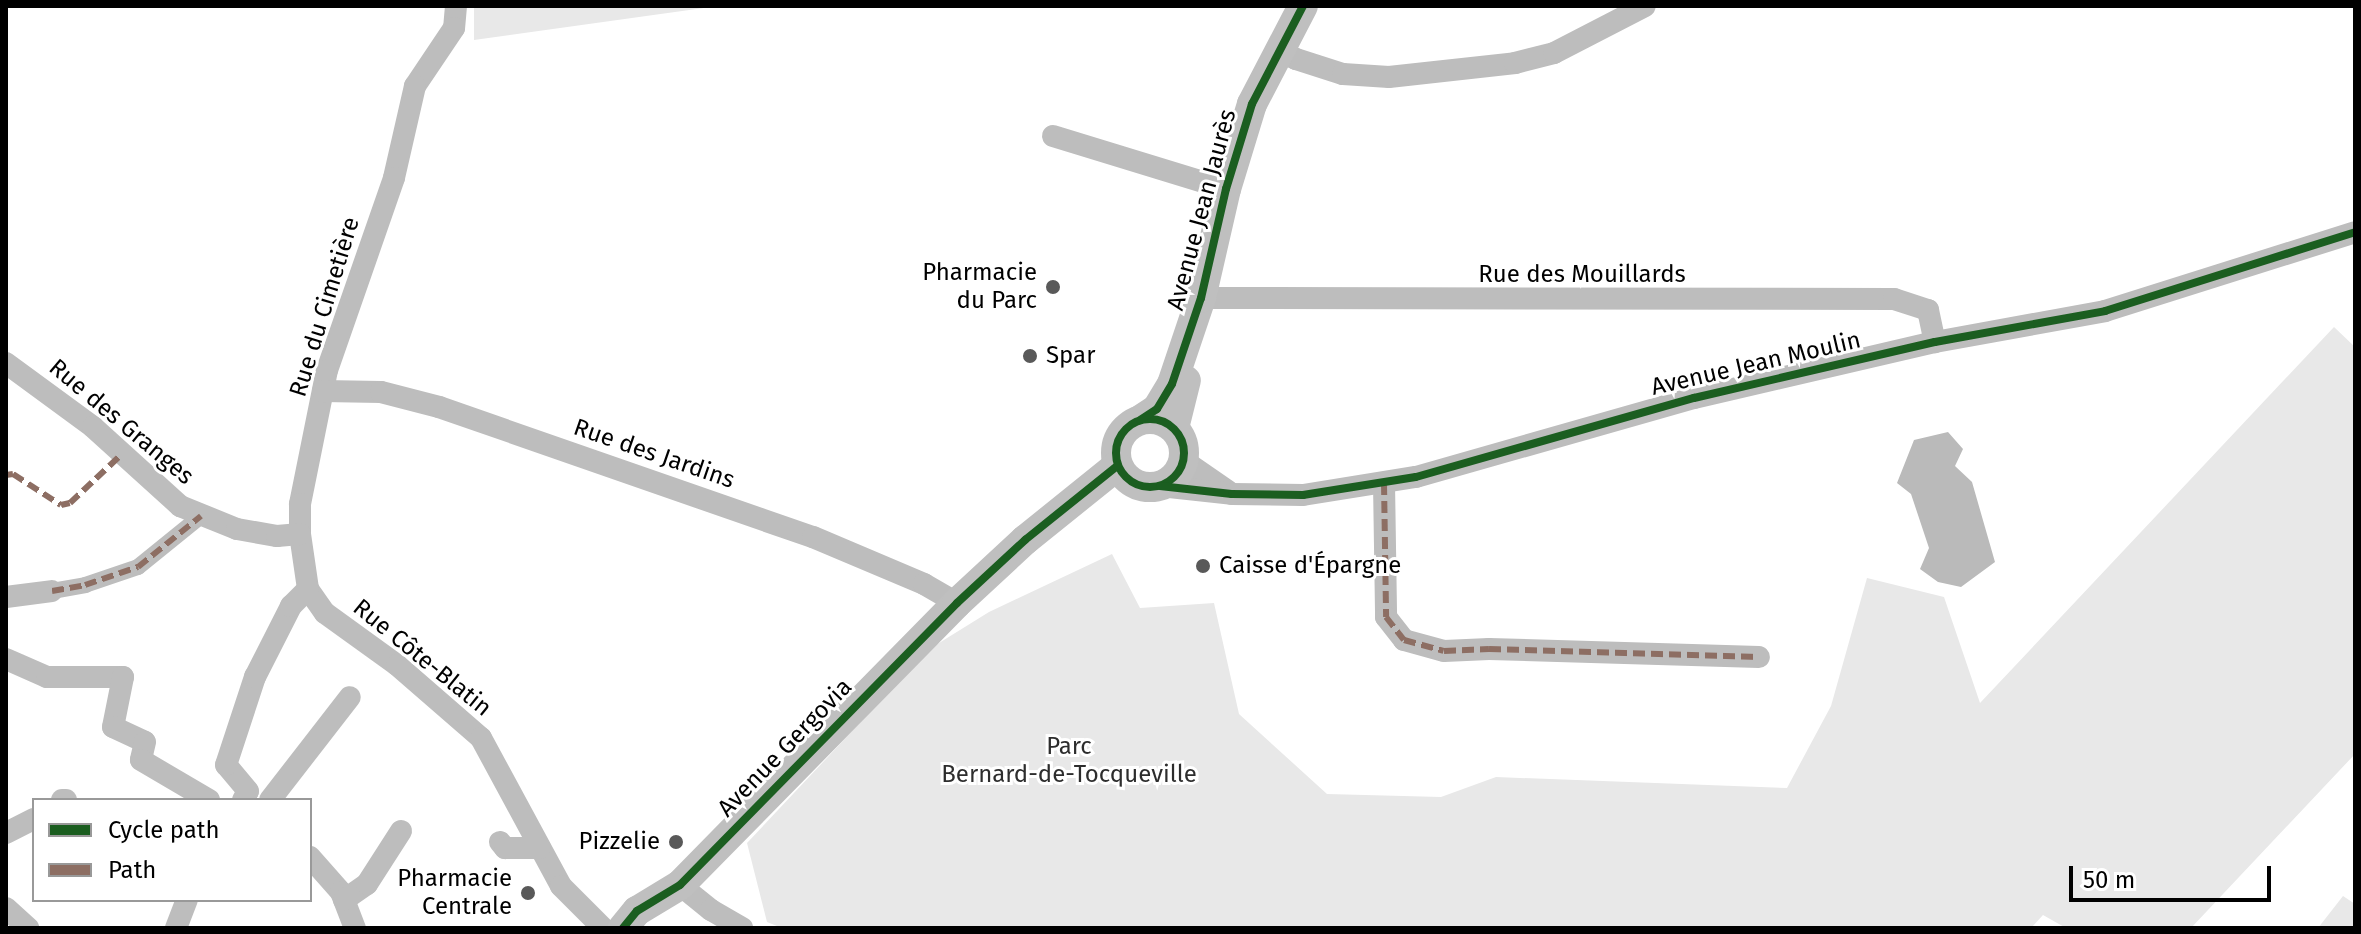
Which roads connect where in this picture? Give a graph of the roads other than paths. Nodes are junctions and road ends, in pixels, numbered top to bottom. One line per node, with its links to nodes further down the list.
1 (456, 6): 12 (street, Rue du Cimetière)
2 (1303, 6): 5 (main road, Avenue Jean Jaurès)
3 (1324, 6): 5 (main road, Avenue Jean Jaurès)
4 (1645, 6): 5 (street)
5 (1287, 54): 7 (main road, Avenue Jean Jaurès); 9 (main road, Avenue Jean Jaurès)
6 (1053, 136): 7 (street)
7 (1226, 189): 9 (main road, Avenue Jean Jaurès)
8 (2355, 232): 10 (street, Avenue Jean Moulin)
9 (1205, 299): 10 (street, Rue des Mouillards); 13 (main road, Avenue Jean Jaurès); 14 (main road, Avenue Jean Jaurès)
10 (1935, 342): 17 (street, Avenue Jean Moulin)
11 (6, 363): 20 (street, Rue des Granges)
12 (323, 391): 21 (street, Rue du Cimetière); 24 (street, Rue des Jardins)
13 (1140, 420): 14 (main road); 16 (main road)
14 (1174, 428): 15 (main road)
15 (1183, 460): 18 (main road); 19 (street)
16 (1117, 466): 18 (main road); 24 (main road, Avenue Gergovia)
17 (1384, 483): 19 (street, Avenue Jean Moulin); 26 (street)
18 (1160, 486): 19 (street, Avenue Jean Moulin)
19 (1232, 494)
20 (201, 516): 21 (street, Rue des Granges); 23 (street)
21 (300, 534): 22 (street, Rue du Cimetière)
22 (308, 589): 29 (street); 36 (street, Rue Côte-Blatin)
23 (52, 591): 25 (street)
24 (964, 596): 38 (main road, Avenue Gergovia)
25 (6, 597)
26 (1759, 657)
27 (6, 659): 30 (street)
28 (350, 697): 31 (street)
29 (249, 797)
30 (206, 798)
31 (272, 798)
32 (32, 820): 34 (street)
33 (401, 831): 39 (street)
34 (6, 833)
35 (500, 842): 36 (street)
36 (540, 848): 45 (street, Rue Côte-Blatin)
37 (312, 859): 39 (street)
38 (680, 885): 46 (main road, Avenue Gergovia); 47 (street)
39 (343, 896): 44 (street)
40 (186, 902): 43 (street)
41 (6, 908): 42 (street)
42 (28, 928)
43 (176, 928)
44 (355, 928)
45 (603, 928)
46 (623, 928)
47 (742, 928)

